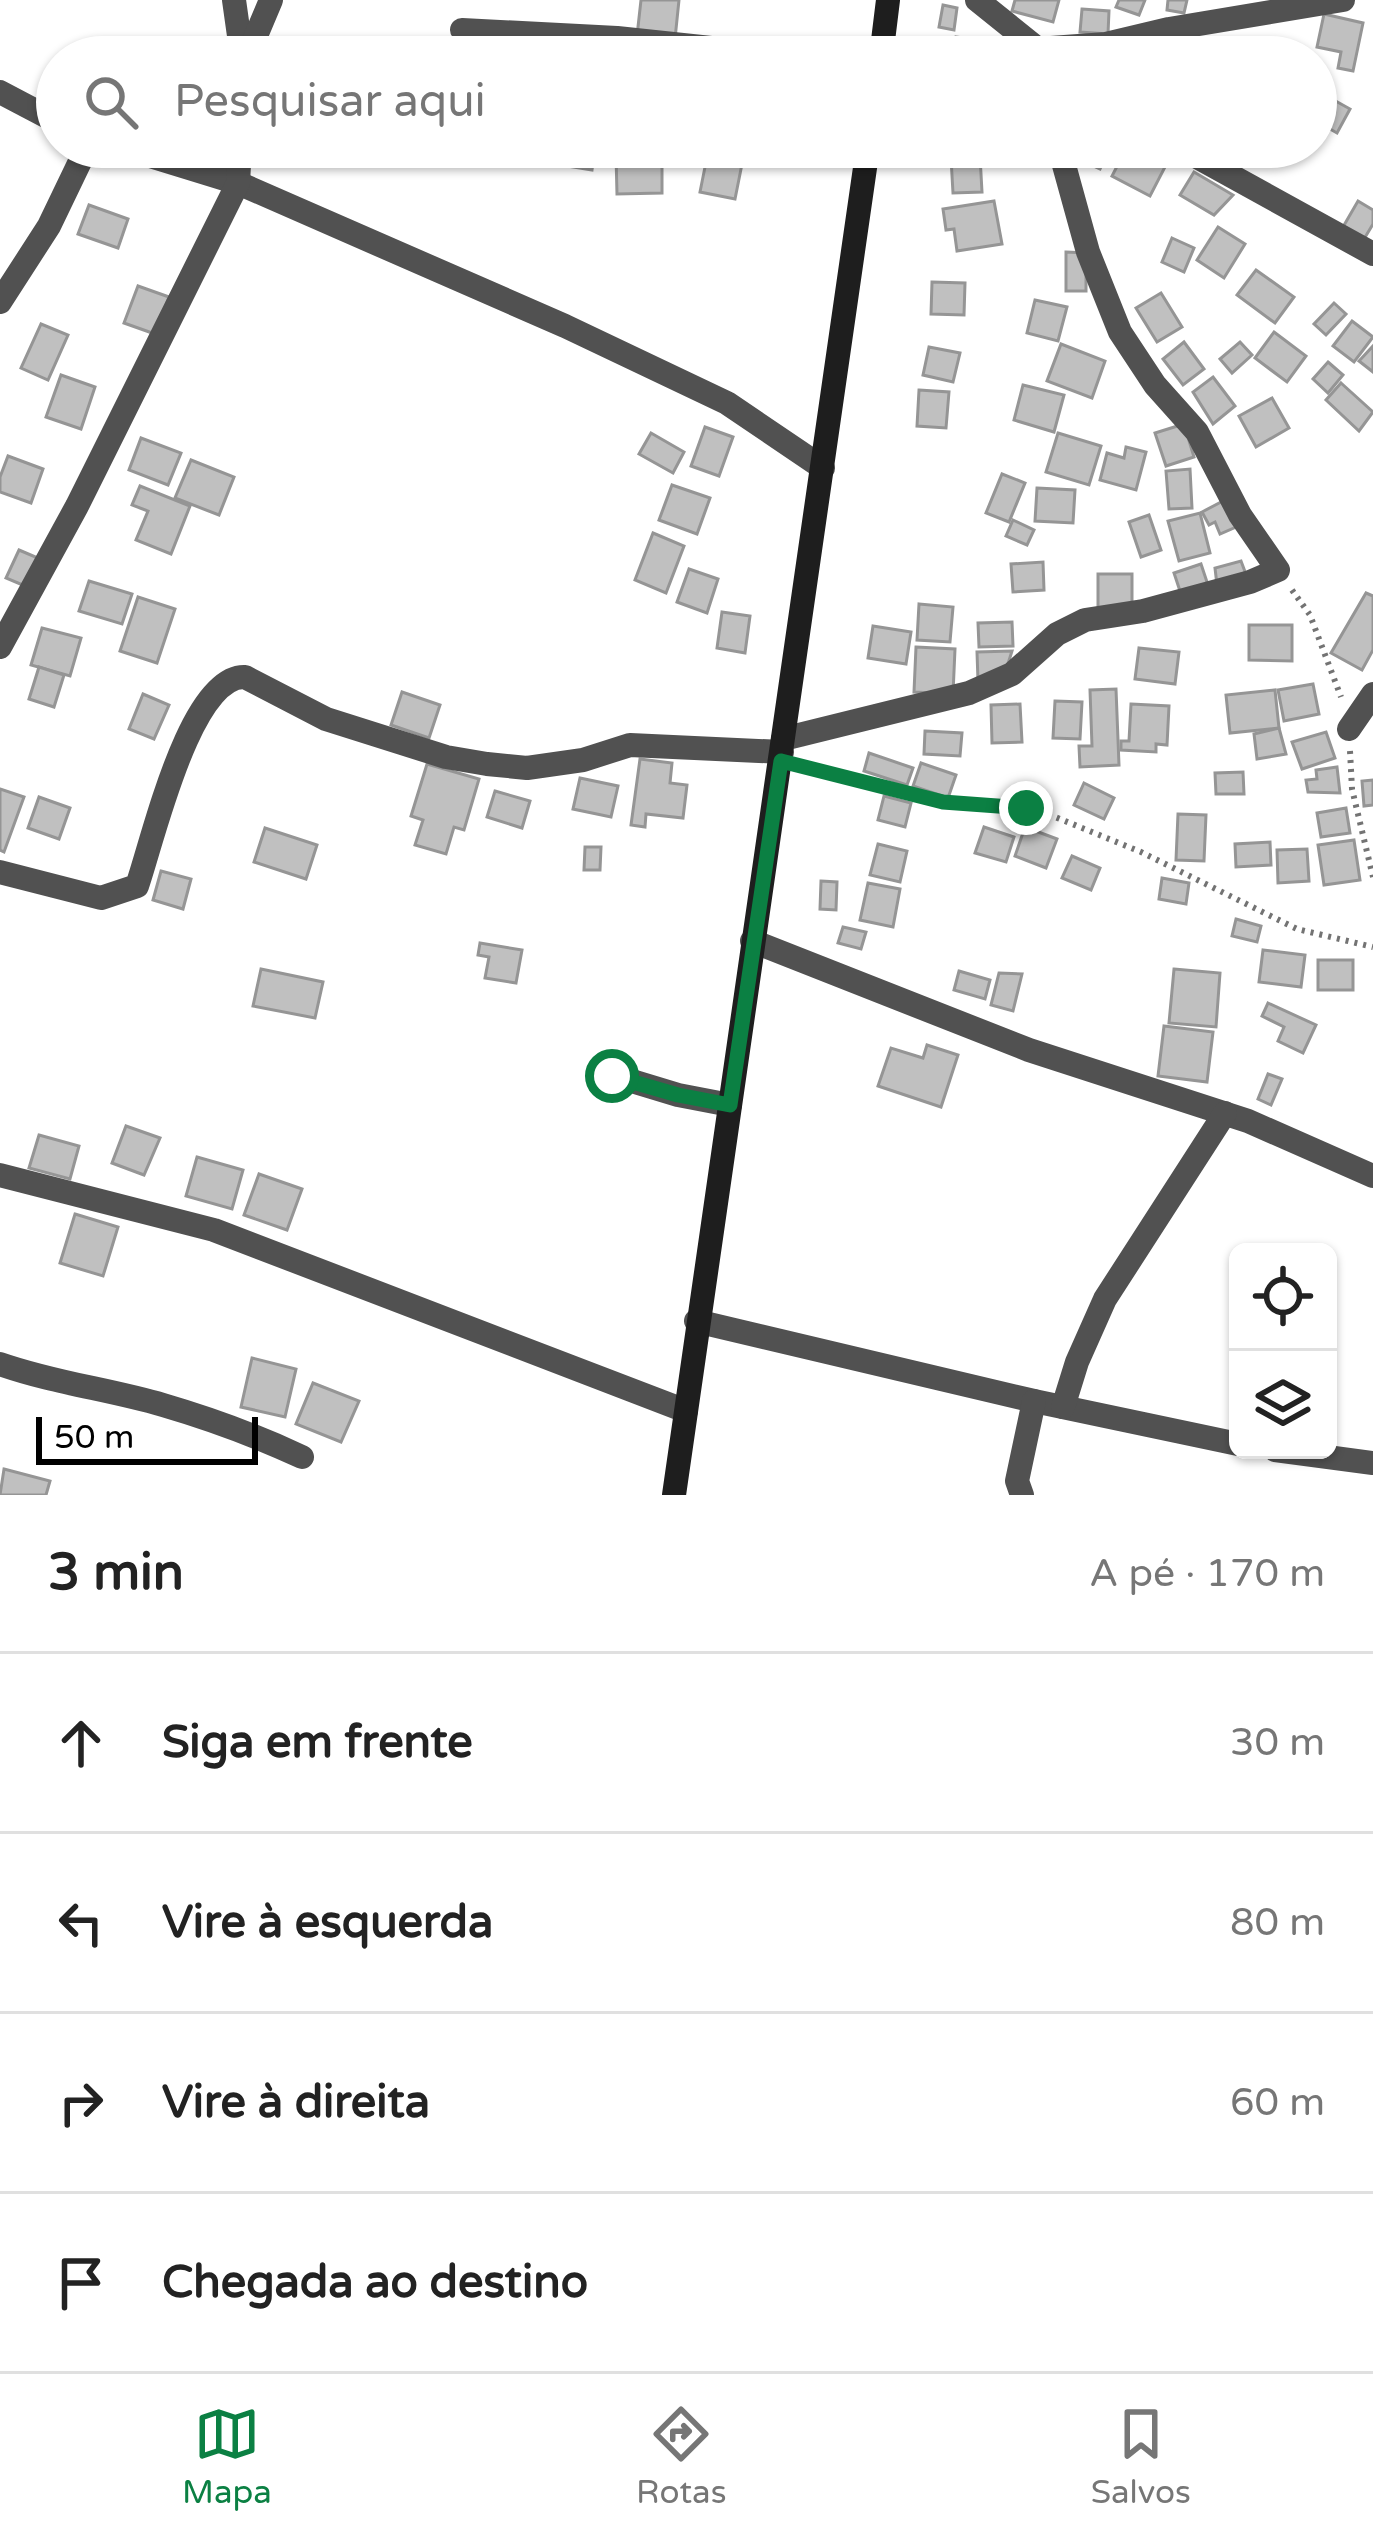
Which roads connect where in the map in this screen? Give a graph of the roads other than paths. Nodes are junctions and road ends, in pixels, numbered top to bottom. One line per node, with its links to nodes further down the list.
1 (234, 0): 7 (street)
2 (271, 0): 8 (street)
3 (888, 0): 10 (main road)
4 (977, 0): 11 (street)
5 (1343, 0): 12 (street)
6 (462, 30): 9 (street)
7 (240, 36)
8 (254, 36)
9 (567, 36)
10 (884, 36)
11 (1021, 36)
12 (1140, 36)
13 (0, 92): 14 (street)
14 (36, 111)
15 (76, 168): 23 (street)
16 (189, 168): 21 (street)
17 (239, 168): 21 (street)
18 (865, 168): 24 (main road)
19 (1065, 168): 28 (street)
20 (1217, 168): 22 (street)
21 (238, 183): 24 (street); 25 (street)
22 (1373, 254)
23 (0, 302)
24 (823, 468): 28 (main road)
25 (0, 647)
26 (1373, 694): 27 (street)
27 (1349, 729)
28 (782, 751): 29 (street); 30 (main road)
29 (0, 872)
30 (752, 941): 32 (main road); 33 (street)
31 (612, 1076): 32 (street)
32 (730, 1105): 36 (main road)
33 (1225, 1113): 35 (street); 39 (street)
34 (0, 1175): 40 (street)
35 (1373, 1177)
36 (697, 1322): 38 (street); 40 (main road)
37 (0, 1364): 42 (street)
38 (1034, 1401): 39 (street); 46 (street)
39 (1063, 1407): 41 (street)
40 (686, 1411): 45 (main road)
41 (1229, 1442)
42 (302, 1457)
43 (1337, 1458): 44 (street)
44 (1373, 1463)
45 (674, 1495)
46 (1022, 1495)

